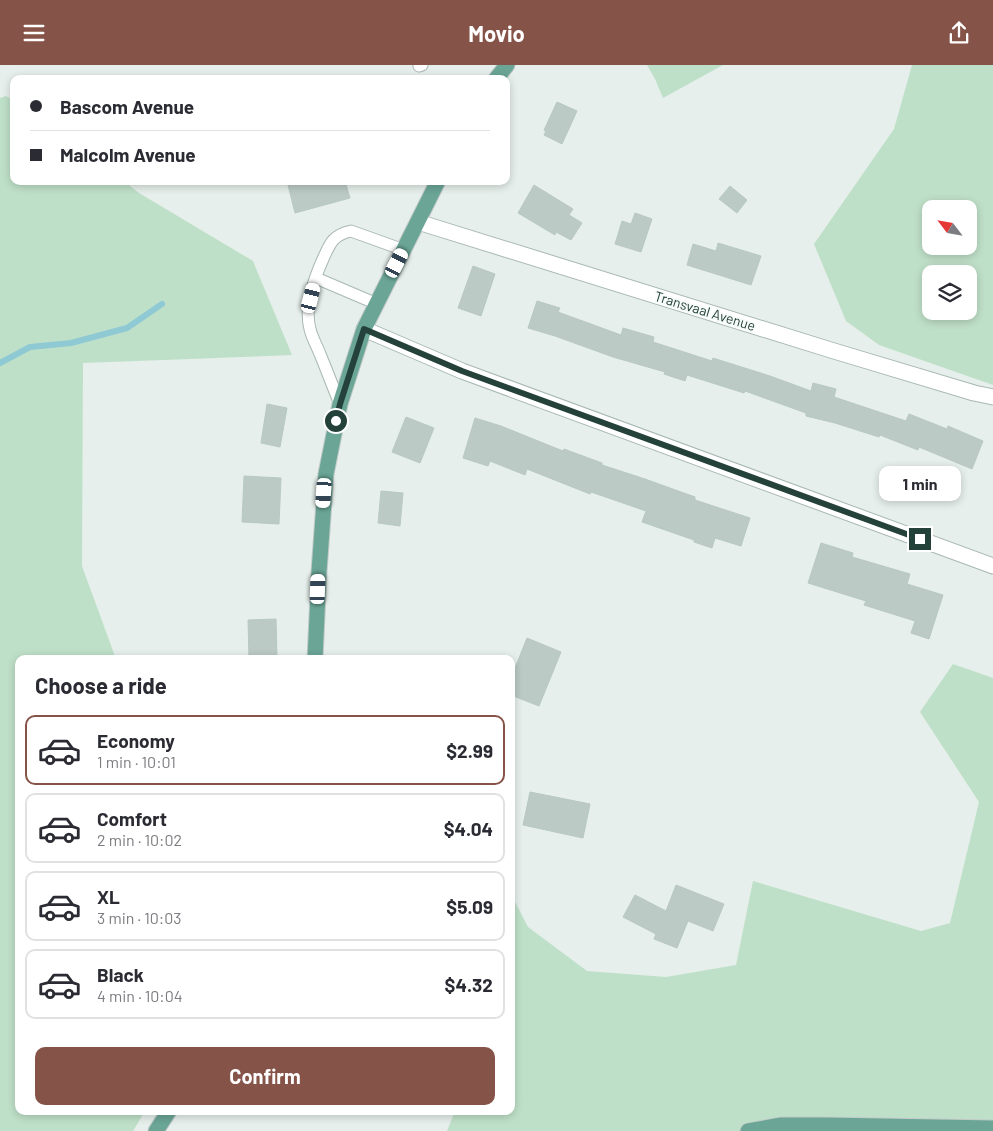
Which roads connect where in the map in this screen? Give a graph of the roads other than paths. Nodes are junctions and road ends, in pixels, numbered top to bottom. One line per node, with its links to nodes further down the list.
1 (507, 65): 2 (main road)
2 (499, 75)
3 (436, 185): 4 (main road)
4 (418, 222): 5 (main road); 9 (street, Transvaal Avenue)
5 (404, 250): 6 (lane); 7 (main road)
6 (316, 278): 7 (lane); 10 (lane)
7 (377, 304): 8 (main road)
8 (364, 329): 10 (main road); 11 (street)
9 (993, 397)
10 (340, 404): 12 (main road)
11 (993, 566)
12 (315, 655)
13 (166, 1115): 15 (main road)
14 (993, 1128): 16 (main road)
15 (156, 1131)
16 (748, 1131)

